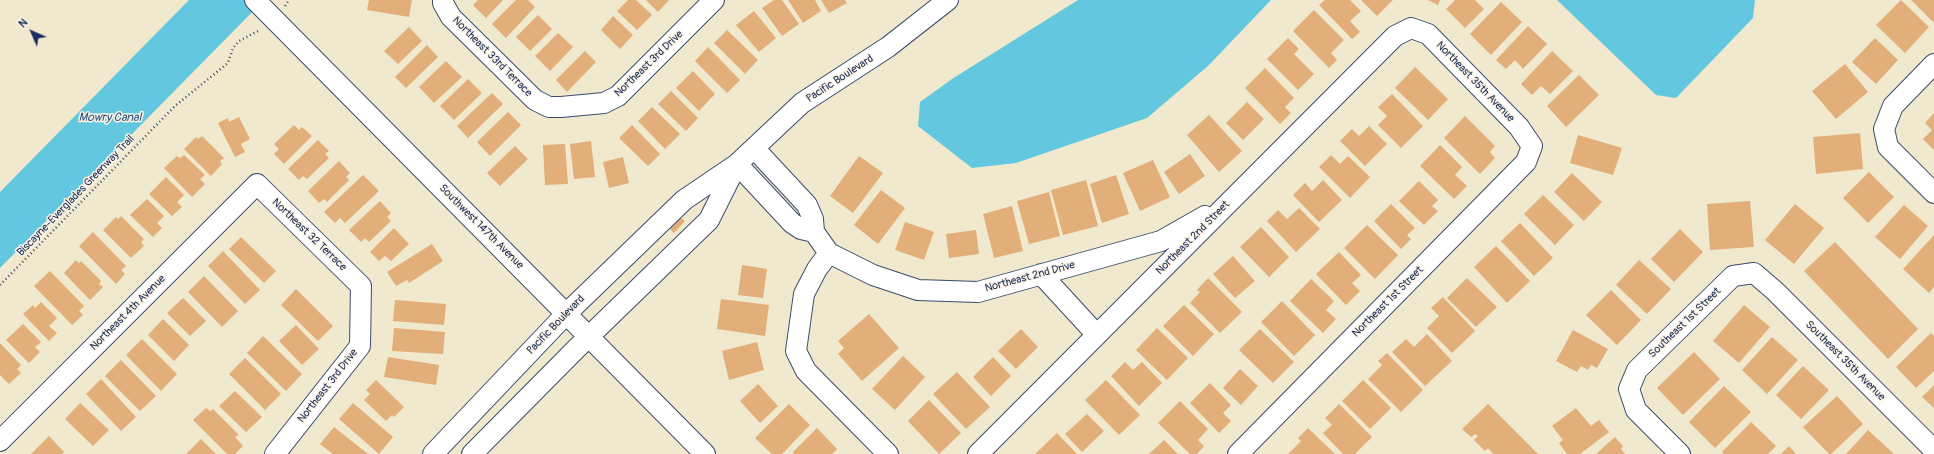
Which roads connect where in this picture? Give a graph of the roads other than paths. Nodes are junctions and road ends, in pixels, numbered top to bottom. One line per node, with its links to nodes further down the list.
1 (443, 0): 7 (street, Northeast 33rd Terrace)
2 (714, 0): 7 (street, Northeast 3rd Drive)
3 (948, 0): 9 (street, Pacific Boulevard)
4 (261, 13): 21 (street, Southwest 147th Avenue)
5 (1411, 28): 8 (street, Northeast 35th Avenue); 14 (street, Northeast 2nd Street)
6 (1934, 64): 12 (street)
7 (549, 107)
8 (1532, 146): 32 (street, Northeast 1st Street)
9 (754, 148): 10 (street, Pacific Boulevard); 16 (street, Northeast 2nd Drive)
10 (737, 164): 13 (street, Pacific Boulevard); 15 (street, Pacific Boulevard); 16 (street)
11 (257, 184): 20 (street, Northeast 32 Terrace); 24 (street, Northeast 4th Avenue)
12 (1934, 193)
13 (684, 200): 15 (street); 21 (street, Pacific Boulevard)
14 (1228, 203): 19 (street, Northeast 2nd Drive); 22 (street, Northeast 2nd Street)
15 (709, 220): 23 (street, Pacific Boulevard)
16 (814, 232): 17 (street, Northeast 2nd Drive)
17 (829, 253): 19 (street, Northeast 2nd Drive); 30 (street)
18 (1754, 273): 25 (street, Southeast 35th Avenue); 33 (street, Southeast 1st Street)
19 (1041, 274): 22 (street)
20 (361, 286): 26 (street, Northeast 3rd Drive)
21 (567, 314): 23 (street, Southwest 147th Avenue); 27 (street, Pacific Boulevard)
22 (1097, 335): 31 (street, Northeast 2nd Street)
23 (589, 336): 28 (street, Pacific Boulevard); 29 (street, Southwest 147th Avenue)
24 (0, 441)
25 (1934, 450)
26 (275, 454)
27 (433, 454)
28 (472, 454)
29 (705, 454)
30 (888, 454)
31 (978, 454)
32 (1238, 454)
33 (1680, 454)

